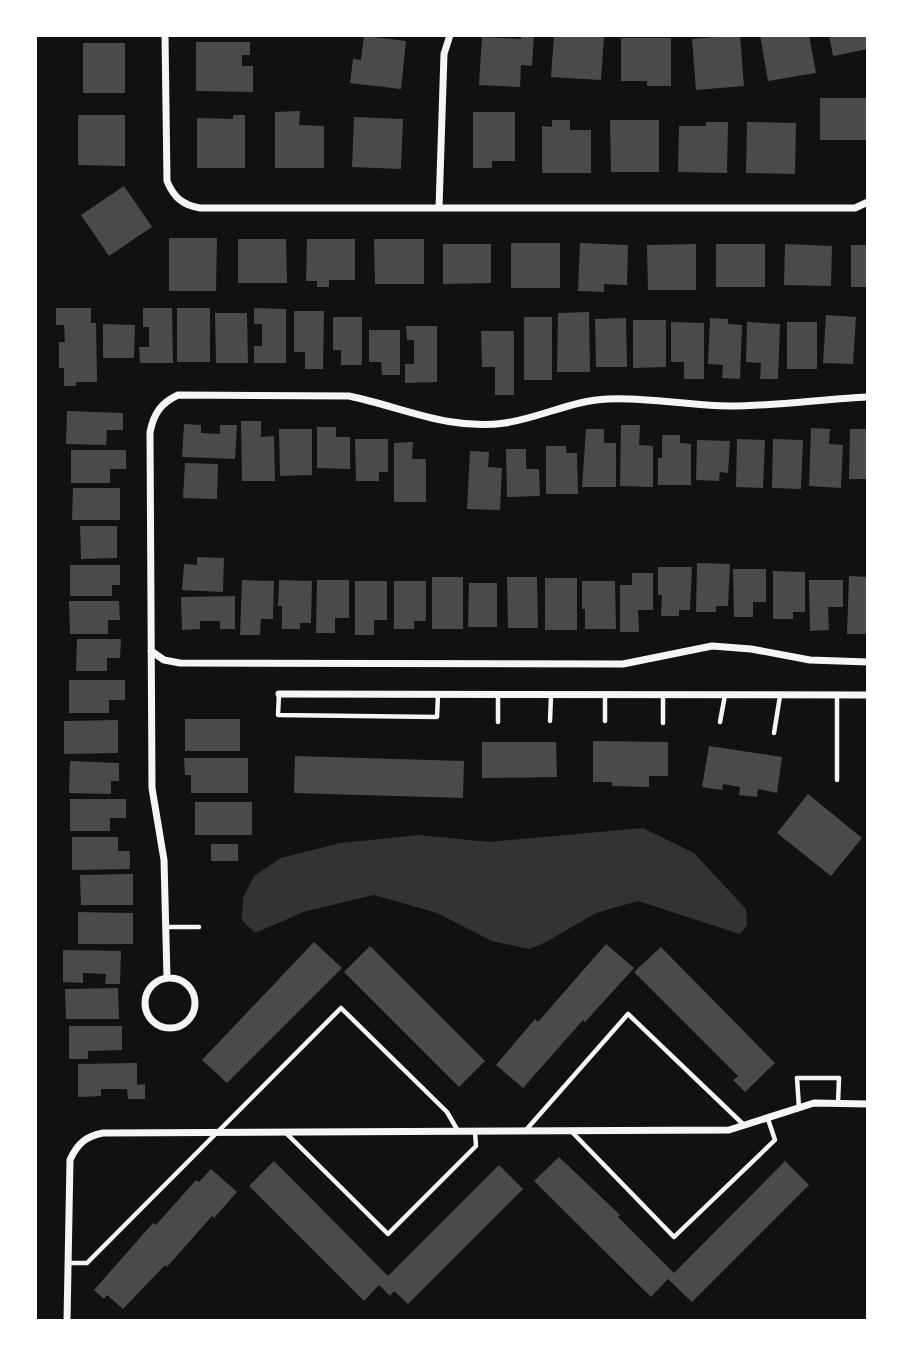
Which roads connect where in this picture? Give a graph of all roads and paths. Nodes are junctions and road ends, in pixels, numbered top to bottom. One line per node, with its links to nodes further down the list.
1 (165, 35): 4 (street)
2 (450, 35): 4 (street)
3 (868, 202): 4 (street)
4 (439, 208)
5 (868, 397): 6 (street)
6 (151, 651): 7 (street); 26 (street)
7 (868, 662)
8 (279, 694): 9 (street); 9 (lane)
9 (438, 694): 10 (street)
10 (498, 694): 11 (street); 20 (lane)
11 (551, 694): 12 (street); 18 (lane)
12 (606, 694): 13 (street); 19 (lane)
13 (663, 695): 14 (street); 22 (lane)
14 (725, 695): 15 (street); 21 (lane)
15 (780, 695): 16 (street); 23 (lane)
16 (837, 695): 17 (street); 24 (lane)
17 (868, 695)
18 (550, 721)
19 (605, 721)
20 (498, 722)
21 (720, 722)
22 (663, 723)
23 (774, 733)
24 (836, 780)
25 (199, 927): 26 (lane)
26 (166, 928): 27 (street)
27 (167, 978): 27 (street)
28 (838, 1103): 29 (street); 30 (street); 30 (lane)
29 (868, 1104)
30 (799, 1108): 31 (street)
31 (768, 1118): 32 (street); 33 (lane)
32 (744, 1125): 33 (street); 36 (lane)
33 (571, 1130): 36 (street)
34 (458, 1131): 35 (street); 37 (street); 38 (lane)
35 (475, 1131): 36 (street); 37 (lane)
36 (526, 1131)
37 (285, 1132): 38 (street)
38 (217, 1133): 39 (lane); 39 (street)
39 (68, 1264): 40 (street)
40 (67, 1321)

